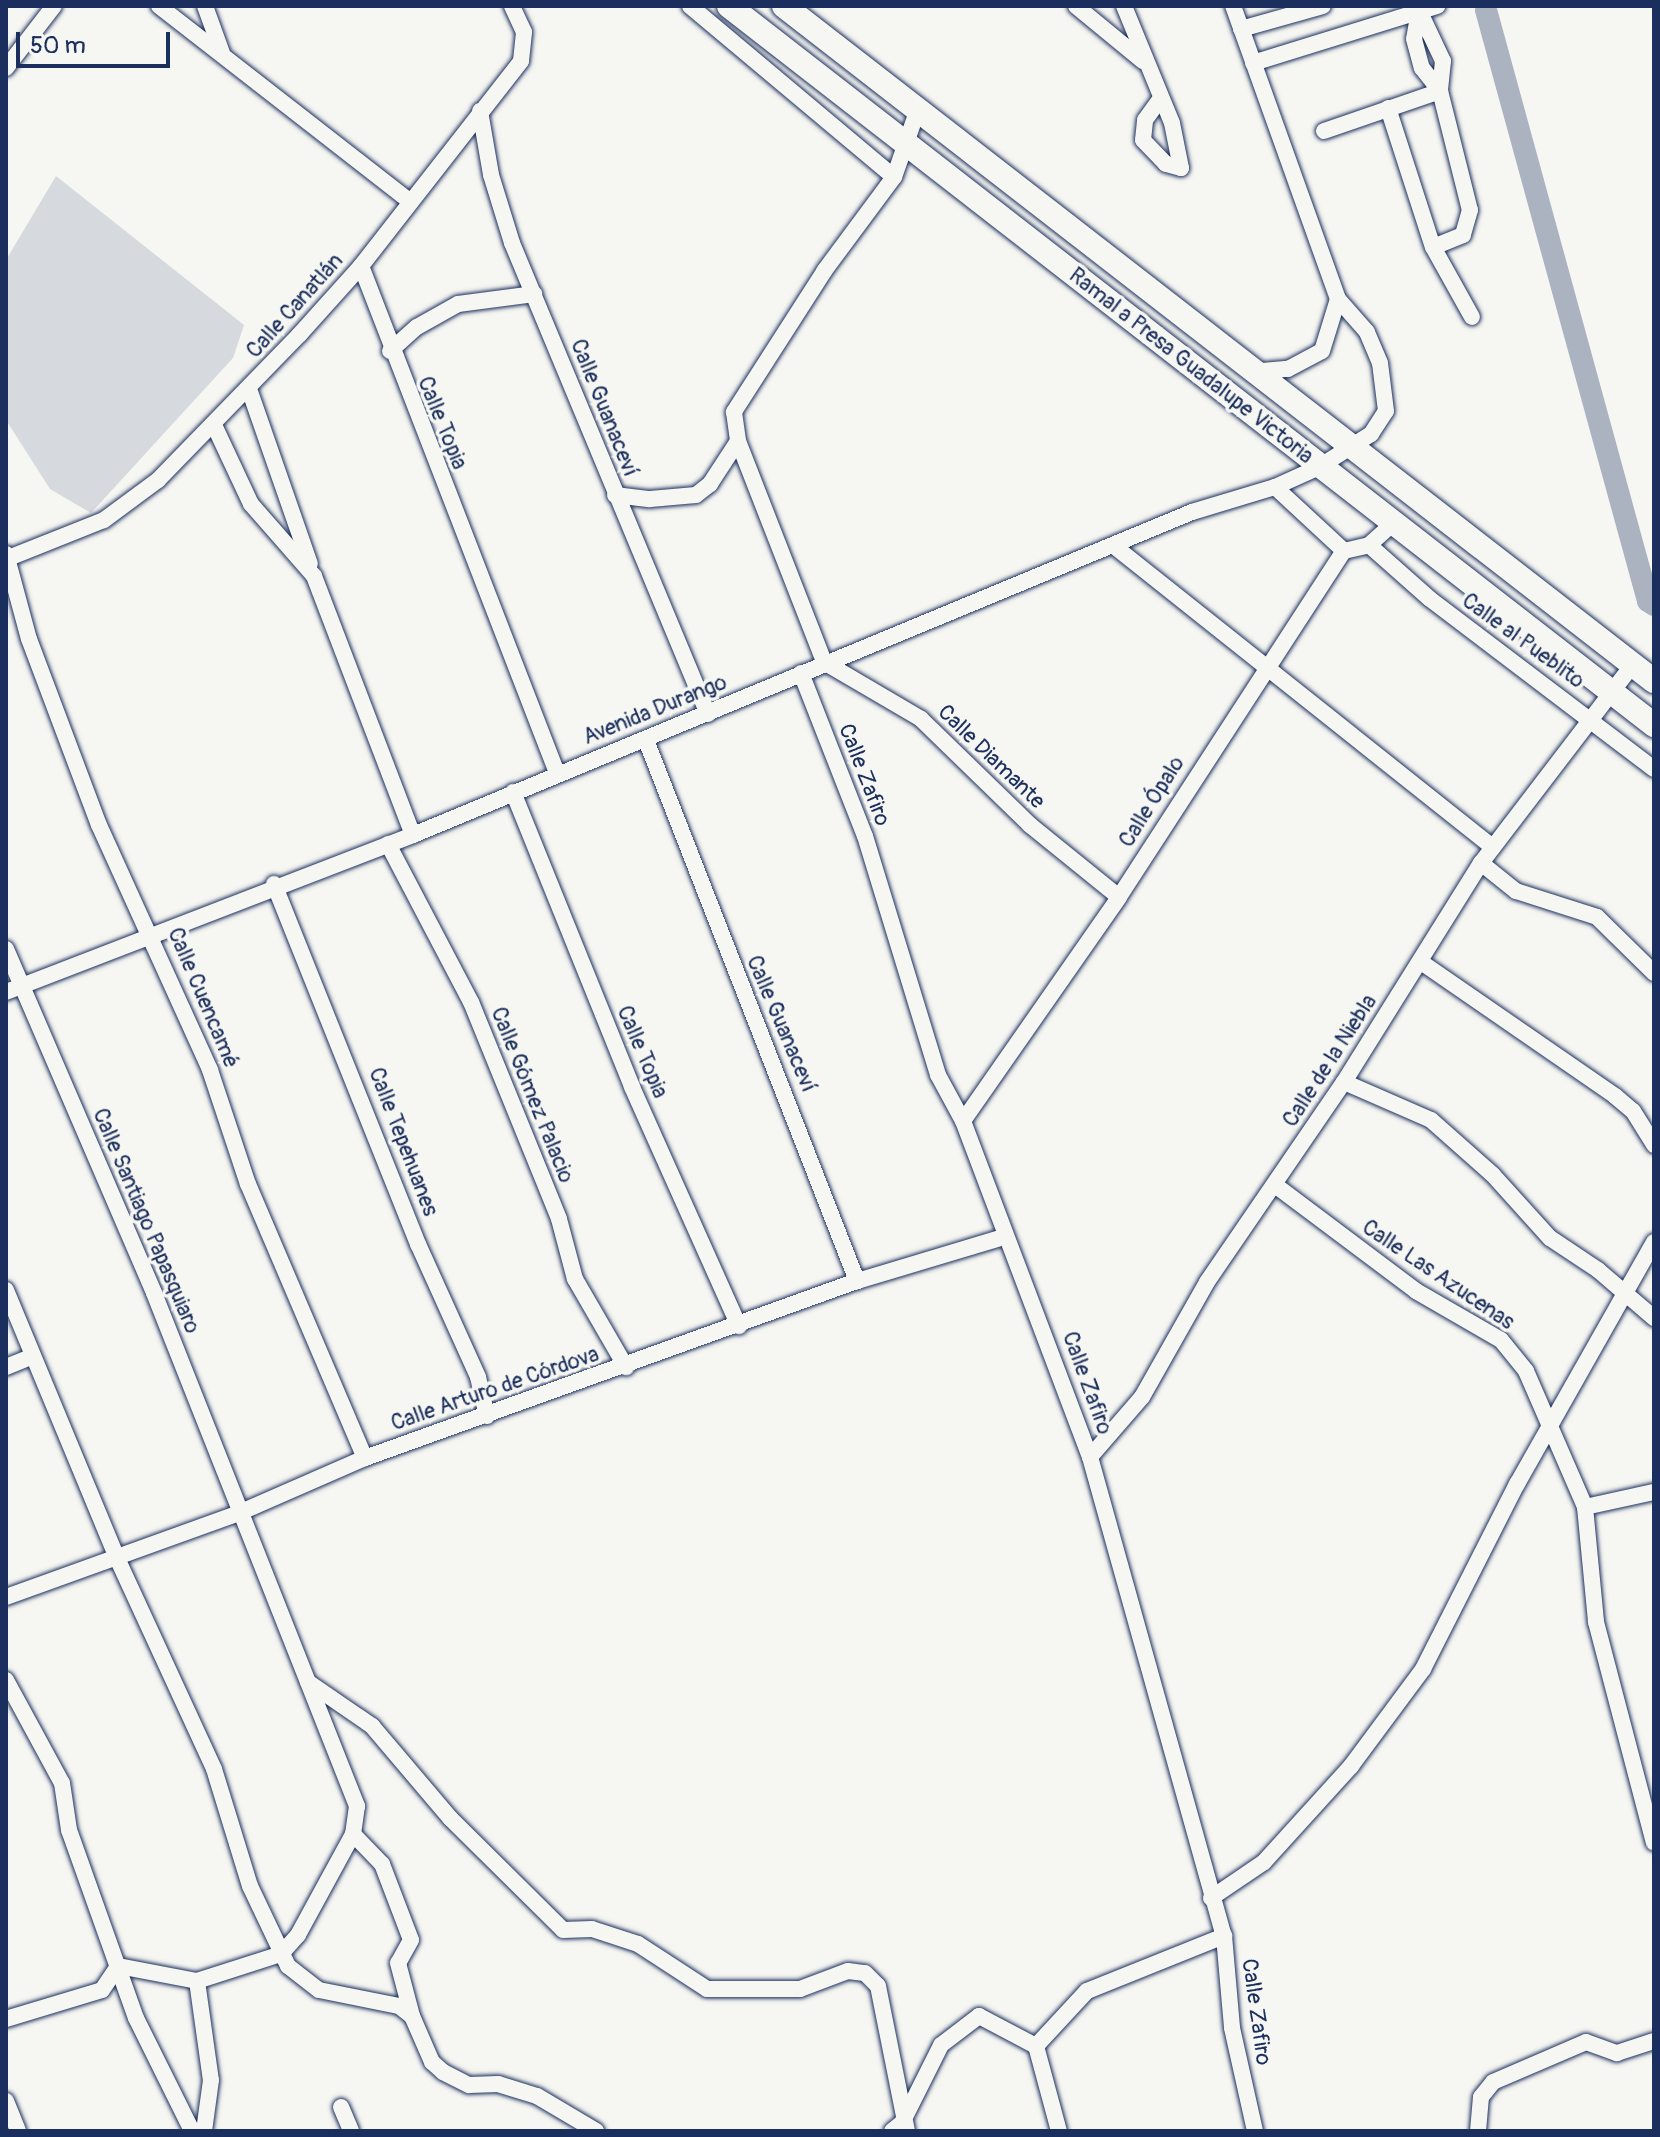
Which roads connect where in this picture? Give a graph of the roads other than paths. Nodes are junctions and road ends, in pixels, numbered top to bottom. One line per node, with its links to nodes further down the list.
1 (54, 6): 18 (street)
2 (159, 6): 15 (street)
3 (205, 6): 15 (street)
4 (512, 6): 23 (street, Calle Canatlán)
5 (690, 6): 26 (street)
6 (729, 6): 25 (main road, Ramal a Presa Guadalupe Victoria)
7 (784, 6): 22 (main road, Ramal a Presa Guadalupe Victoria)
8 (1076, 6): 16 (street)
9 (1124, 6): 16 (street)
10 (1233, 6): 14 (street)
11 (1323, 6): 14 (street)
12 (1437, 6): 13 (street)
13 (1418, 9): 17 (street); 19 (street)
14 (1241, 29): 17 (street)
15 (222, 55): 27 (street)
16 (1146, 63): 20 (street)
17 (1253, 63): 31 (street)
18 (6, 68)
19 (1440, 91): 21 (street); 28 (street)
20 (1161, 98)
21 (1388, 108): 24 (street); 28 (street)
22 (918, 109): 25 (street); 34 (main road, Ramal a Presa Guadalupe Victoria)
23 (480, 111): 27 (street, Calle Canatlán); 30 (street, Calle Guanaceví)
24 (1324, 131)
25 (903, 140): 26 (street); 39 (main road, Ramal a Presa Guadalupe Victoria)
26 (894, 177): 37 (street)
27 (411, 202): 29 (street, Calle Canatlán)
28 (1433, 247): 32 (street)
29 (361, 266): 33 (street, Calle Topia); 35 (street, Calle Canatlán)
30 (534, 294): 33 (street); 41 (street, Calle Guanaceví)
31 (1338, 299): 34 (street); 38 (street, Avenida Durango)
32 (1472, 317)
33 (390, 351): 59 (street, Calle Topia)
34 (1251, 372): 38 (main road, Ramal a Presa Guadalupe Victoria)
35 (249, 389): 36 (street, Calle Canatlán); 47 (street)
36 (214, 425): 46 (street, Calle Canatlán); 47 (street)
37 (738, 441): 41 (street); 48 (street)
38 (1349, 446): 39 (street, Avenida Durango); 49 (main road, Ramal a Presa Guadalupe Victoria)
39 (1319, 467): 40 (street, Avenida Durango); 42 (main road, Ramal a Presa Guadalupe Victoria)
40 (1275, 487): 44 (street, Avenida Durango); 45 (street)
41 (615, 495): 54 (street, Calle Guanaceví)
42 (1391, 525): 43 (street); 53 (main road, Ramal a Presa Guadalupe Victoria)
43 (1369, 545): 45 (street); 55 (street, Calle al Pueblito)
44 (1114, 546): 48 (street, Avenida Durango); 50 (street)
45 (1344, 551): 50 (street, Calle Ópalo)
46 (6, 557): 67 (street, Calle Cuencamé)
47 (314, 576): 61 (street)
48 (824, 662): 51 (street, Avenida Durango); 66 (street, Calle Diamante)
49 (1633, 664): 52 (main road, Ramal a Presa Guadalupe Victoria); 53 (street, Calle de la Niebla)
50 (1267, 668): 63 (street); 66 (street, Calle Ópalo)
51 (801, 673): 54 (street, Avenida Durango); 73 (street, Calle Zafiro)
52 (1654, 681)
53 (1610, 690): 55 (street, Calle de la Niebla); 56 (main road, Ramal a Presa Guadalupe Victoria)
54 (708, 714): 57 (street, Avenida Durango)
55 (1589, 717): 58 (street, Calle al Pueblito); 63 (street, Calle de la Niebla)
56 (1654, 725)
57 (646, 740): 59 (street, Avenida Durango); 78 (street, Calle Guanaceví)
58 (1654, 769)
59 (557, 773): 60 (street, Avenida Durango)
60 (513, 792): 61 (street, Avenida Durango); 82 (street, Calle Topia)
61 (413, 835): 62 (street, Avenida Durango)
62 (388, 844): 65 (street, Avenida Durango); 85 (street, Calle Gómez Palacio)
63 (1493, 847): 64 (street, Calle de la Niebla)
64 (1481, 863): 69 (street, Calle de la Niebla); 70 (street)
65 (274, 884): 67 (street, Avenida Durango); 86 (street, Calle Tepehuanes)
66 (1119, 897): 73 (street, Calle Ópalo)
67 (153, 935): 71 (street, Avenida Durango); 89 (street, Calle Cuencamé)
68 (6, 949): 71 (street, Calle Santiago Papasquiaro)
69 (1421, 962): 72 (street, Calle de la Niebla); 74 (street)
70 (1654, 973)
71 (14, 989): 92 (street, Calle Santiago Papasquiaro)
72 (1344, 1082): 75 (street, Calle de la Niebla); 80 (street)
73 (963, 1121): 76 (street, Calle Zafiro)
74 (1654, 1145)
75 (1275, 1185): 87 (street, Calle Las Azucenas); 88 (street, Calle de la Niebla)
76 (1004, 1237): 78 (street, Calle Arturo de Córdova); 88 (street, Calle Zafiro)
77 (1654, 1242): 80 (street)
78 (857, 1281): 82 (street, Calle Arturo de Córdova)
79 (6, 1290): 83 (street)
80 (1624, 1291): 81 (street); 87 (street)
81 (1654, 1318)
82 (739, 1326): 85 (street, Calle Arturo de Córdova)
83 (33, 1356): 84 (street); 93 (street)
84 (6, 1367)
85 (626, 1367): 86 (street, Calle Arturo de Córdova)
86 (487, 1416): 89 (street, Calle Arturo de Córdova)
87 (1551, 1424): 91 (street, Calle Las Azucenas); 99 (street)
88 (1090, 1457): 99 (street, Calle Zafiro)
89 (365, 1458): 92 (street, Calle Arturo de Córdova)
90 (1654, 1492): 91 (street)
91 (1585, 1507): 98 (street, Calle Las Azucenas)
92 (239, 1513): 93 (street, Calle Arturo de Córdova); 96 (street, Calle Santiago Papasquiaro)
93 (117, 1558): 94 (street, Calle Arturo de Córdova); 101 (street)
94 (6, 1597)
95 (6, 1680): 102 (street)
96 (308, 1682): 97 (street, Calle Santiago Papasquiaro); 110 (street)
97 (353, 1834): 101 (street); 104 (street)
98 (1654, 1843)
99 (1211, 1898): 100 (street, Calle Zafiro)
100 (1224, 1936): 107 (street); 117 (street, Calle Zafiro)
101 (281, 1954): 103 (street); 104 (street)
102 (118, 1966): 103 (street); 105 (street); 112 (street)
103 (197, 1981): 113 (street)
104 (412, 2016): 115 (street)
105 (6, 2019)
106 (1654, 2041): 118 (street)
107 (1036, 2046): 110 (street); 116 (street)
108 (6, 2101): 111 (street)
109 (341, 2107): 114 (street)
110 (900, 2128)
111 (18, 2131)
112 (192, 2131)
113 (204, 2131)
114 (351, 2131)
115 (596, 2131)
116 (1059, 2131)
117 (1255, 2131)
118 (1478, 2131)

